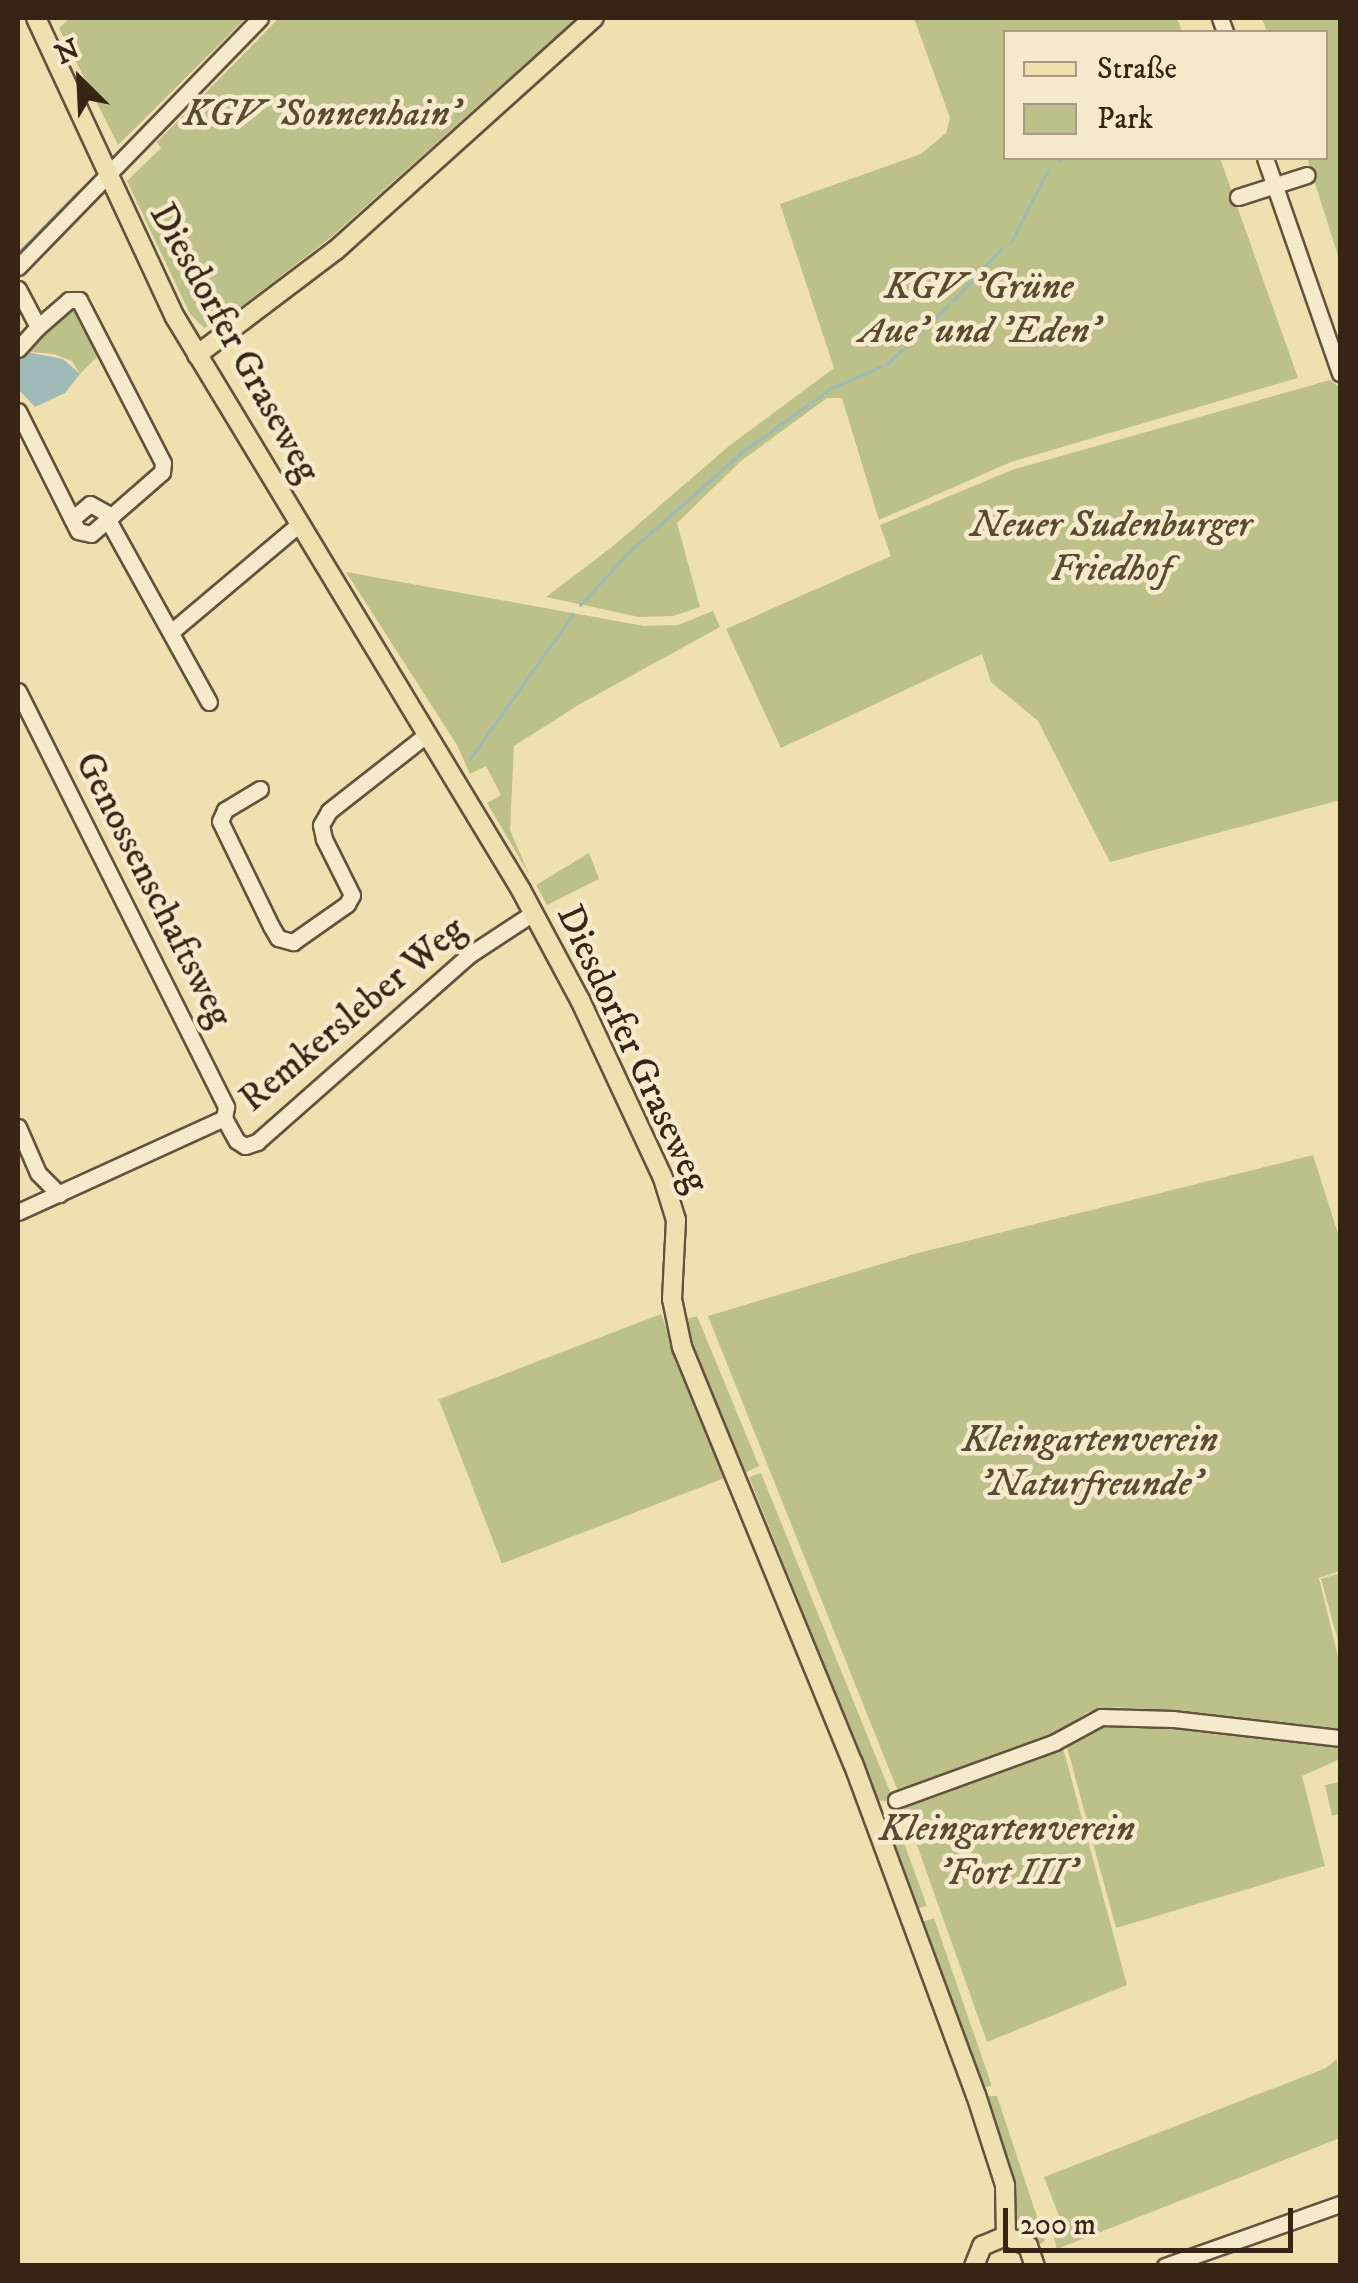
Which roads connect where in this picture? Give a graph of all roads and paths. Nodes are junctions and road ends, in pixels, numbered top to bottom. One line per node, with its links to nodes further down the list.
1 (36, 18): 5 (main road, Diesdorfer Graseweg)
2 (260, 18): 5 (street)
3 (594, 18): 13 (main road)
4 (1266, 160): 7 (street)
5 (107, 173): 9 (street); 13 (main road, Diesdorfer Graseweg)
6 (1307, 175): 7 (street)
7 (1274, 186): 8 (street); 14 (street)
8 (1238, 197)
9 (18, 267)
10 (18, 289): 11 (street)
11 (38, 328): 12 (street); 16 (street)
12 (18, 349)
13 (197, 355): 18 (main road, Diesdorfer Graseweg)
14 (1340, 372)
15 (18, 411): 17 (street)
16 (110, 518): 17 (street); 17 (street); 19 (street)
17 (72, 519)
18 (298, 525): 19 (street); 22 (main road, Diesdorfer Graseweg)
19 (171, 632): 21 (street)
20 (18, 691): 25 (street, Genossenschaftsweg)
21 (209, 702)
22 (426, 734): 23 (street); 24 (main road, Diesdorfer Graseweg)
23 (260, 788)
24 (533, 913): 25 (street, Remkersleber Weg); 32 (main road, Diesdorfer Graseweg)
25 (224, 1118): 27 (street)
26 (18, 1127): 27 (street)
27 (59, 1194): 28 (street)
28 (18, 1212)
29 (1340, 1738): 30 (street)
30 (896, 1800)
31 (1340, 2204): 35 (street)
32 (1006, 2236): 33 (main road); 34 (main road)
33 (974, 2266)
34 (1036, 2266)
35 (1166, 2266)

